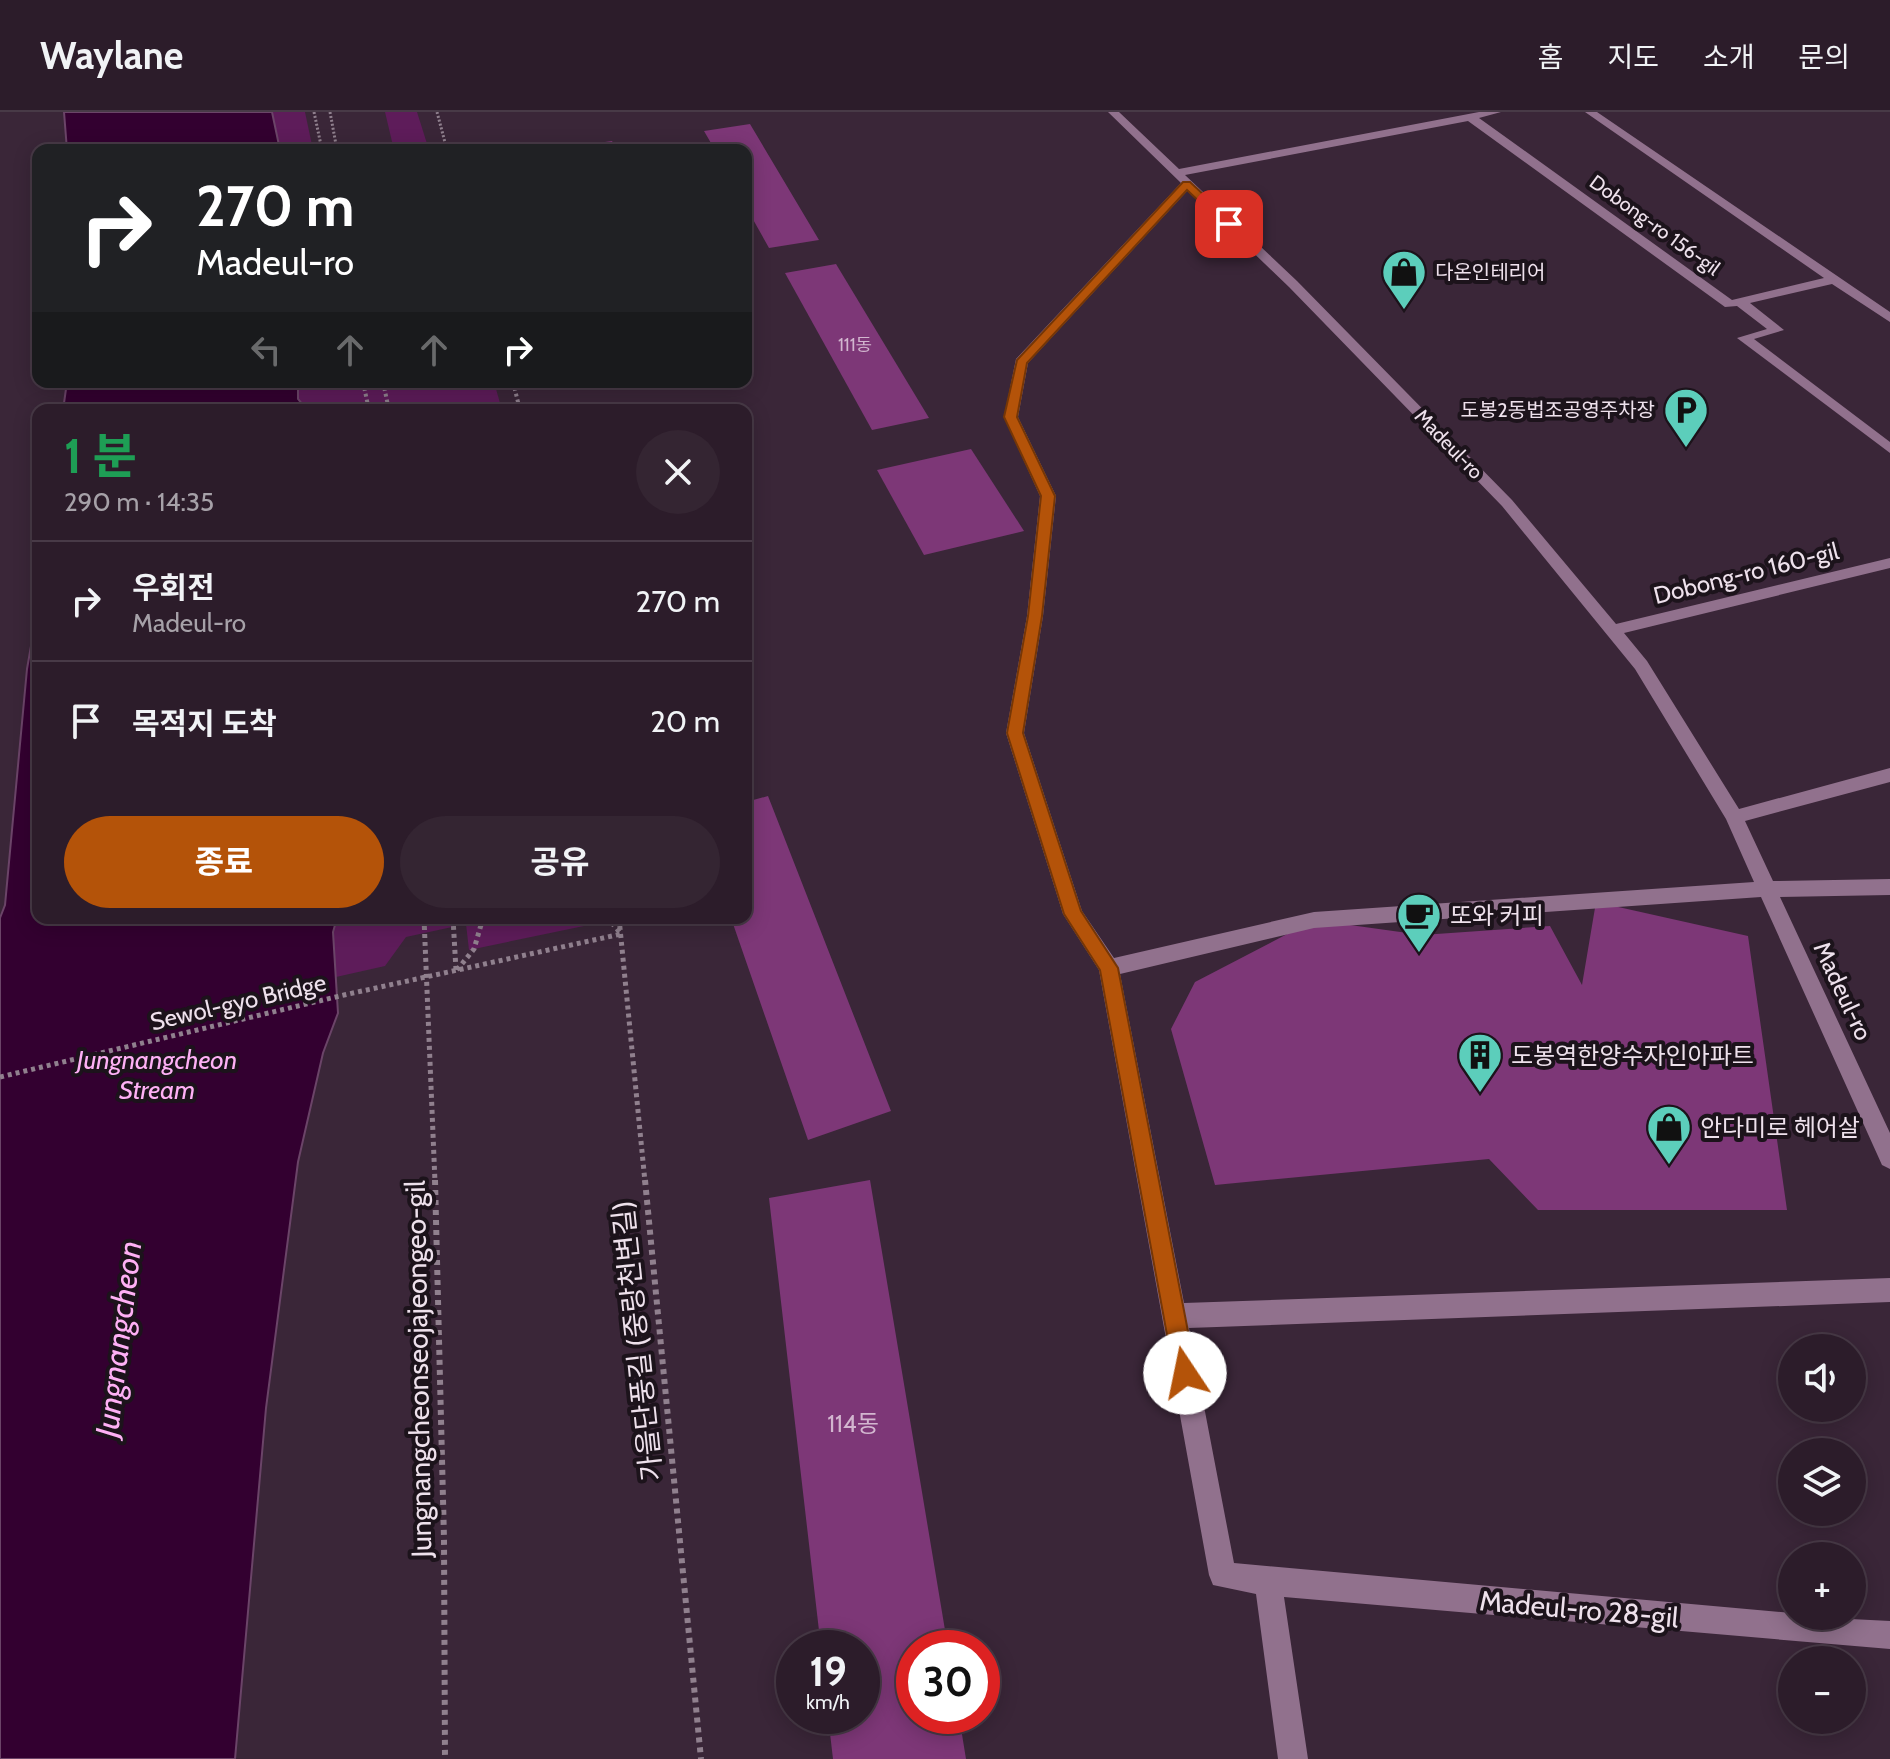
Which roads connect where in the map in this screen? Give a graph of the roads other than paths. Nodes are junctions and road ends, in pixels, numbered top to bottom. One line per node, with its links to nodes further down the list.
1 (1113, 112): 5 (street, Madeul-ro)
2 (1496, 112): 4 (street)
3 (1590, 112): 6 (street)
4 (1470, 117): 5 (street); 7 (street, Dobong-ro 156-gil)
5 (1181, 178): 11 (street, Madeul-ro); 16 (street, Madeul-ro 28-gil)
6 (1834, 280): 7 (street); 8 (street)
7 (1741, 303): 9 (street)
8 (1890, 318)
9 (1890, 449)
10 (1890, 563): 11 (street, Dobong-ro 160-gil)
11 (1613, 630): 13 (street, Madeul-ro)
12 (1890, 775): 13 (street)
13 (1734, 817): 15 (street, Madeul-ro)
14 (1890, 887): 15 (street)
15 (1768, 889): 16 (street); 17 (street, Madeul-ro)
16 (1109, 968): 19 (street, Madeul-ro 28-gil)
17 (1890, 1158)
18 (1890, 1290): 19 (street)
19 (1174, 1316): 20 (street, Madeul-ro 28-gil)
20 (1268, 1582): 21 (street, Madeul-ro 28-gil); 22 (street)
21 (1890, 1635)
22 (1293, 1759)

